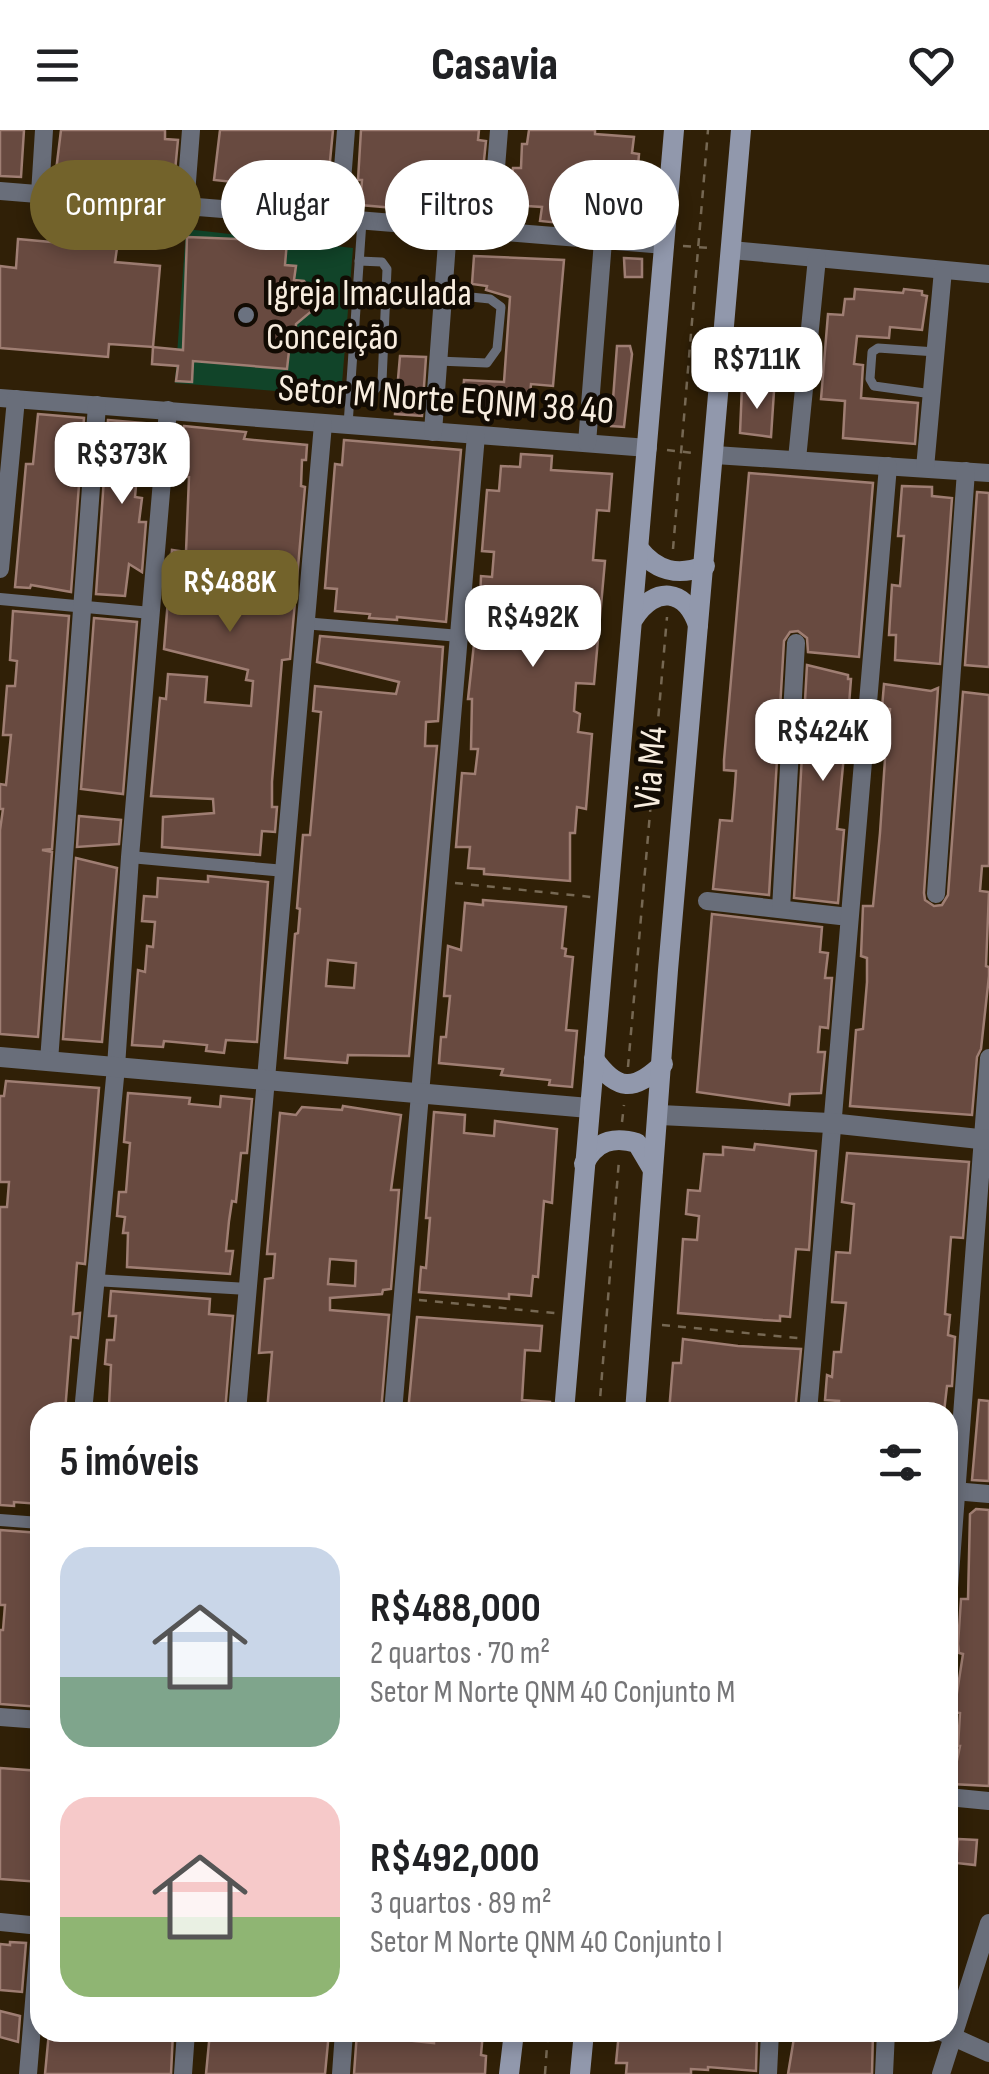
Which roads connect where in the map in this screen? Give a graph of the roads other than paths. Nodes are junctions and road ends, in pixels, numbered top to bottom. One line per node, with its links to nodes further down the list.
1 (44, 130): 7 (street)
2 (191, 130): 8 (street)
3 (346, 130): 9 (street)
4 (499, 130): 10 (street)
5 (674, 130): 11 (main road, Via M4)
6 (740, 130): 18 (main road, Via M4)
7 (42, 160)
8 (189, 160)
9 (343, 160)
10 (497, 160)
11 (671, 160)
12 (0, 191): 13 (street)
13 (30, 193)
14 (361, 250): 20 (lane)
15 (446, 250): 23 (street)
16 (602, 250): 35 (street)
17 (664, 250): 36 (main road, Via M4)
18 (731, 250): 19 (street); 37 (main road, Via M4)
19 (817, 258): 21 (street); 38 (street)
20 (360, 261): 26 (lane); 26 (lane)
21 (944, 270): 22 (street); 24 (street)
22 (989, 274)
23 (442, 294): 25 (street); 25 (lane)
24 (936, 352): 27 (street); 27 (lane)
25 (438, 361): 33 (street)
26 (351, 392): 32 (lane)
27 (932, 394): 40 (street)
28 (8, 398): 29 (street, Setor M Norte EQNM 38 40); 45 (street)
29 (97, 405): 30 (street, Setor M Norte EQNM 38 40); 47 (street)
30 (168, 410): 31 (street, Setor M Norte EQNM 38 40); 48 (street)
31 (322, 424): 32 (street, Setor M Norte EQNM 38 40); 50 (street)
32 (348, 426): 33 (street, Setor M Norte EQNM 38 40)
33 (433, 432): 34 (street, Setor M Norte EQNM 38 40)
34 (476, 435): 35 (street, Setor M Norte EQNM 38 40); 52 (street)
35 (586, 443): 36 (street, Setor M Norte EQNM 38 40)
36 (648, 448): 43 (main road, Via M4)
37 (715, 454): 38 (street); 44 (main road, Via M4)
38 (797, 459): 39 (street)
39 (888, 466): 40 (street); 59 (street)
40 (925, 468): 41 (street)
41 (966, 471): 42 (street); 56 (street)
42 (989, 473)
43 (639, 548): 44 (main road); 49 (main road, Via M4)
44 (705, 566): 51 (main road, Via M4)
45 (0, 569)
46 (0, 598): 47 (street)
47 (80, 606): 48 (street); 63 (street)
48 (151, 613): 54 (street)
49 (634, 618): 51 (main road); 62 (main road, Via M4)
50 (303, 623): 52 (street); 55 (street)
51 (698, 626): 64 (main road, Via M4)
52 (460, 636): 67 (street)
53 (796, 643): 58 (street)
54 (130, 857): 55 (street); 65 (street)
55 (285, 871): 66 (street)
56 (936, 894)
57 (707, 901): 58 (street)
58 (781, 909): 59 (street)
59 (849, 917): 70 (street)
60 (0, 1057): 63 (street)
61 (989, 1058): 71 (street)
62 (594, 1060): 64 (main road); 68 (main road, Via M4)
63 (48, 1061): 65 (street)
64 (663, 1064): 69 (main road, Via M4)
65 (116, 1067): 66 (street); 74 (street)
66 (266, 1081): 67 (street); 75 (street)
67 (419, 1092): 68 (street); 78 (street)
68 (589, 1108): 72 (main road, Via M4)
69 (660, 1115): 70 (street); 73 (main road, Via M4)
70 (830, 1123): 71 (street); 81 (street)
71 (986, 1139): 82 (street)
72 (584, 1164): 73 (main road); 79 (main road, Via M4)
73 (654, 1172): 80 (main road, Via M4)
74 (94, 1280): 75 (street); 76 (street)
75 (248, 1288): 77 (street)
76 (84, 1402)
77 (238, 1402)
78 (394, 1402)
79 (565, 1402)
80 (636, 1402)
81 (809, 1402)
82 (958, 1446)
83 (958, 1490): 84 (street)
84 (989, 1494)
85 (0, 1520): 86 (street)
86 (30, 1522)
87 (0, 1718): 88 (street)
88 (30, 1720)
89 (958, 1798): 90 (street)
90 (989, 1801)
91 (0, 1922): 93 (street)
92 (989, 1923): 94 (street)
93 (30, 1926)
94 (958, 2008)
95 (958, 2039): 104 (street)
96 (31, 2042): 105 (street)
97 (185, 2042): 106 (street)
98 (343, 2042): 107 (street)
99 (513, 2042): 108 (main road)
100 (583, 2042): 109 (main road)
101 (770, 2042): 110 (street)
102 (886, 2042): 111 (street)
103 (947, 2042): 112 (street)
104 (989, 2053)
105 (28, 2074)
106 (182, 2074)
107 (341, 2074)
108 (509, 2074)
109 (580, 2074)
110 (768, 2074)
111 (884, 2074)
112 (941, 2074)

